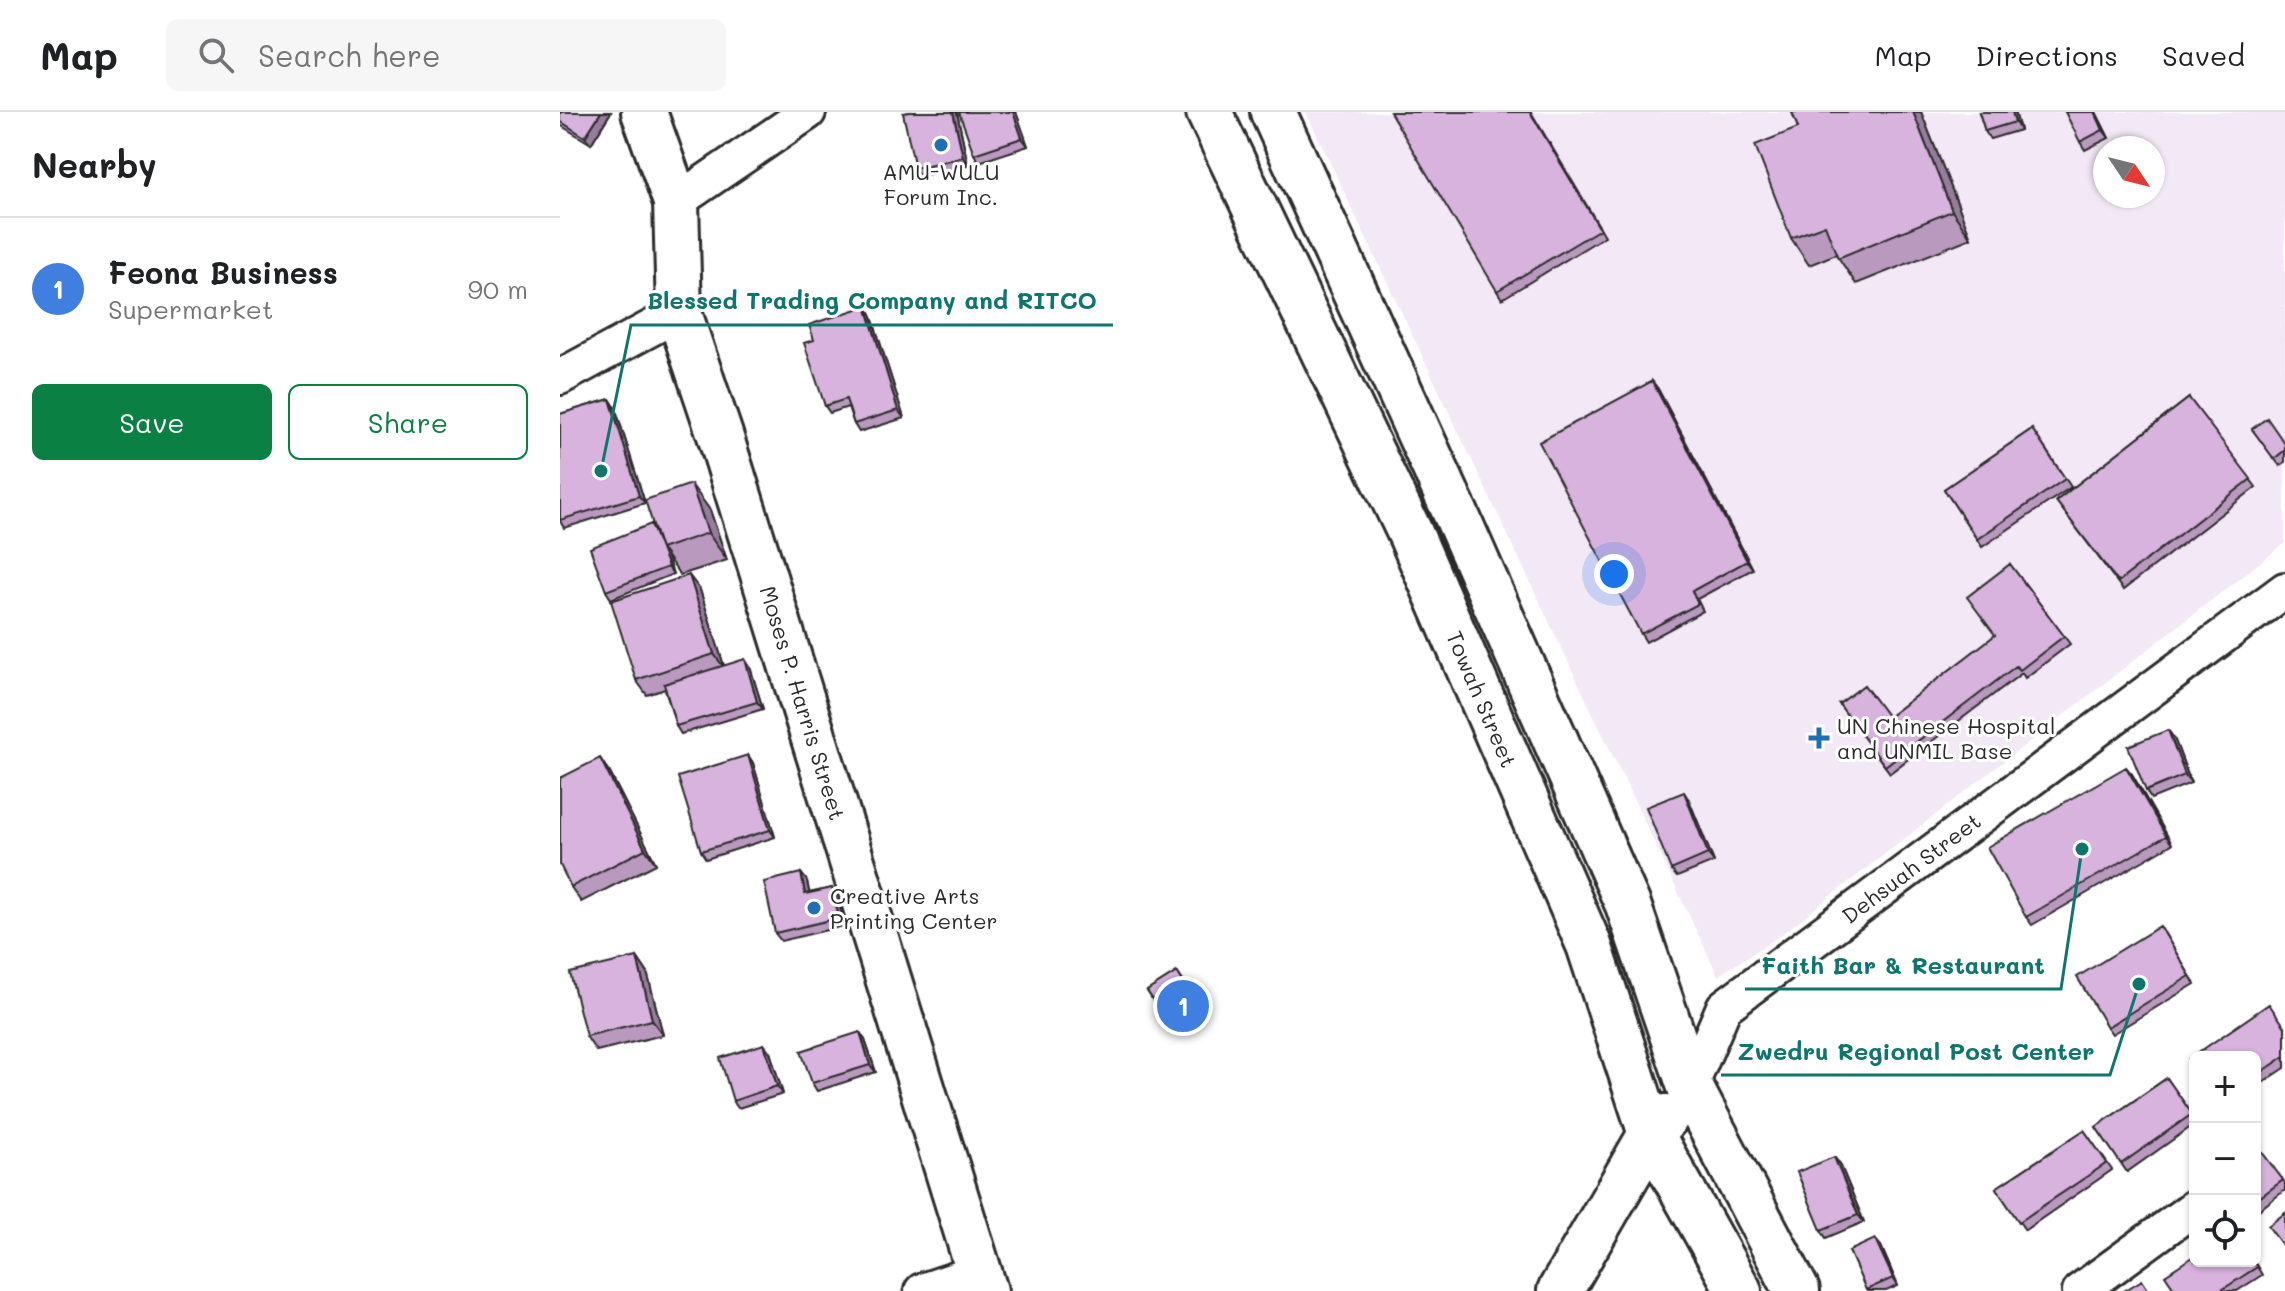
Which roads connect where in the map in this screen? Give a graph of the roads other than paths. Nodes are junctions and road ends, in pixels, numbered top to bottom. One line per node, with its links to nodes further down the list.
1 (644, 112): 5 (main road, Moses P. Harris Street)
2 (808, 112): 5 (street)
3 (1209, 112): 10 (main road, Towah Street)
4 (1273, 112): 9 (main road)
5 (676, 202): 6 (main road, Moses P. Harris Street)
6 (679, 313): 7 (street); 12 (main road, Moses P. Harris Street)
7 (560, 377)
8 (2285, 590): 9 (street, Dehsuah Street)
9 (1690, 1087): 10 (main road, Dehsuah Street); 16 (main road)
10 (1651, 1134): 14 (main road, Dehsuah Street); 15 (main road, Towah Street)
11 (2189, 1211): 17 (street)
12 (982, 1281): 13 (street)
13 (922, 1291)
14 (1560, 1291)
15 (1739, 1291)
16 (1797, 1291)
17 (2080, 1291)

